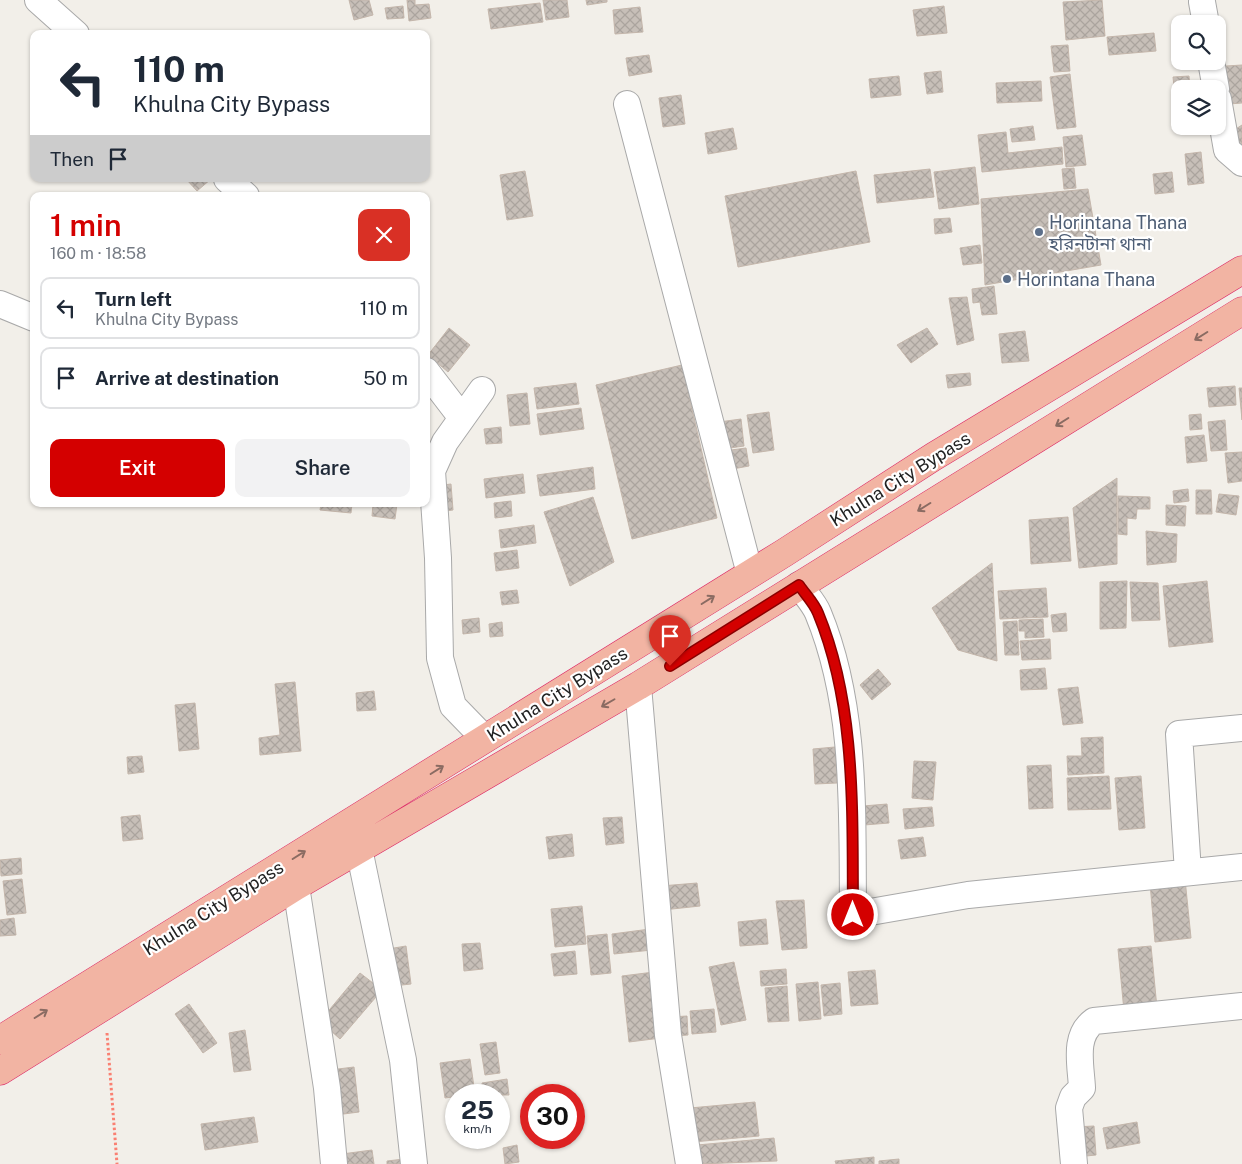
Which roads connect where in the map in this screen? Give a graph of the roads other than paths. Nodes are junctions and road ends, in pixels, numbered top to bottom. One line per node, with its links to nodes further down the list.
1 (38, 0): 2 (street)
2 (72, 30)
3 (627, 104): 17 (street)
4 (1224, 135): 5 (street)
5 (1242, 164)
6 (230, 182): 7 (street)
7 (242, 192)
8 (1242, 270): 17 (highway, Khulna City Bypass)
9 (0, 304): 11 (street)
10 (1242, 311): 18 (highway, Khulna City Bypass, one-way to 18)
11 (30, 316)
12 (430, 376): 14 (street)
13 (482, 390): 14 (street)
14 (462, 418): 15 (street)
15 (430, 474)
16 (430, 485): 21 (street)
17 (750, 574): 21 (highway, Khulna City Bypass, one-way to 17)
18 (799, 585): 19 (highway, Khulna City Bypass); 24 (street)
19 (638, 686): 22 (highway, Khulna City Bypass, one-way to 22); 31 (street)
20 (1242, 728): 24 (street)
21 (485, 739): 27 (highway, Khulna City Bypass, one-way to 21)
22 (359, 849): 25 (highway, Khulna City Bypass); 30 (street)
23 (1242, 867): 24 (street)
24 (1188, 872)
25 (296, 886): 28 (highway, Khulna City Bypass); 29 (street)
26 (1242, 1006): 32 (street)
27 (0, 1040)
28 (0, 1071)
29 (334, 1164)
30 (414, 1164)
31 (689, 1164)
32 (1074, 1164)

